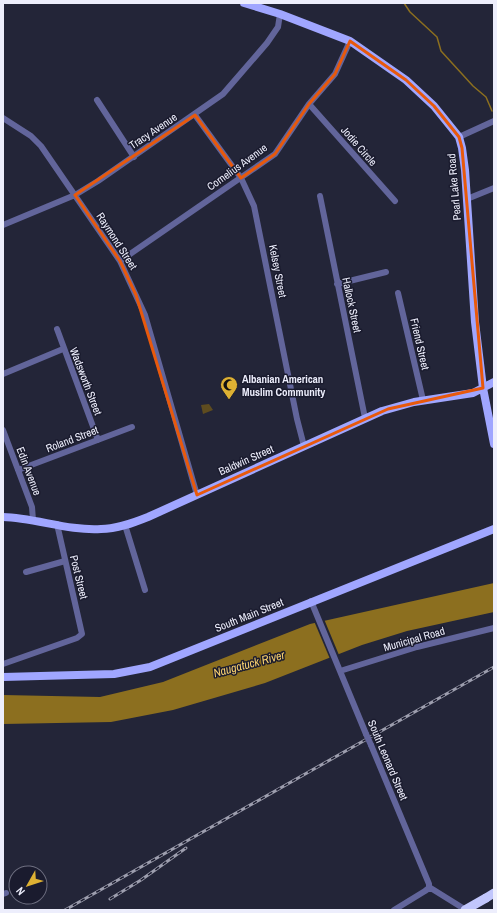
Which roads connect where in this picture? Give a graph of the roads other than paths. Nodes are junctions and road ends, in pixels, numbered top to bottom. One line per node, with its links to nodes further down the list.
1 (244, 3): 2 (main road, Pearl Lake Road)
2 (280, 14): 3 (main road, Pearl Lake Road); 6 (street, Tracy Avenue)
3 (350, 41): 5 (street, Cornelius Avenue); 9 (main road, Pearl Lake Road)
4 (96, 100): 10 (street)
5 (309, 104): 11 (street, Cornelius Avenue); 16 (street, Jodie Circle)
6 (195, 115): 10 (street, Tracy Avenue); 11 (street, Kelsey Street)
7 (3, 118): 13 (street, Raymond Street)
8 (494, 121): 9 (street)
9 (459, 137): 15 (main road, Pearl Lake Road)
10 (134, 157): 13 (street, Tracy Avenue)
11 (241, 178): 18 (street, Cornelius Avenue); 33 (street, Kelsey Street)
12 (494, 188): 15 (street)
13 (75, 195): 17 (street, Tracy Avenue); 18 (street, Raymond Street)
14 (320, 196): 20 (street, Hallock Street)
15 (468, 198): 26 (main road, Pearl Lake Road)
16 (394, 201)
17 (3, 225)
18 (120, 261): 35 (street, Raymond Street)
19 (386, 272): 20 (street)
20 (337, 284): 28 (street, Hallock Street)
21 (398, 293): 27 (street, Friend Street)
22 (57, 329): 23 (street, Wadsworth Street)
23 (63, 349): 24 (street); 31 (street, Wadsworth Street)
24 (3, 374)
25 (494, 382): 26 (main road, Baldwin Street)
26 (483, 388): 27 (main road, Baldwin Street); 32 (main road, Pearl Lake Road)
27 (423, 400): 28 (main road, Baldwin Street)
28 (366, 418): 33 (main road, Baldwin Street)
29 (132, 427): 31 (street, Roland Street)
30 (3, 430): 34 (street, Edin Avenue)
31 (98, 440): 34 (street, Roland Street)
32 (494, 444)
33 (304, 446): 35 (main road, Baldwin Street)
34 (18, 470): 37 (street, Edin Avenue)
35 (197, 495): 39 (main road, Baldwin Street)
36 (3, 517): 37 (main road, Baldwin Street)
37 (33, 520): 38 (main road, Baldwin Street)
38 (57, 524): 39 (main road, Baldwin Street); 41 (street, Post Street)
39 (125, 525): 43 (street)
40 (494, 529): 44 (main road, South Main Street)
41 (65, 561): 42 (street); 46 (street, Post Street)
42 (26, 572)
43 (145, 590)
44 (311, 601): 47 (street, South Leonard Street); 48 (main road, South Main Street)
45 (494, 628): 47 (street, Municipal Road)
46 (3, 664)
47 (340, 671): 49 (street, South Leonard Street, bridge)
48 (3, 678)
49 (429, 887): 51 (street); 52 (street)
50 (490, 896): 52 (highway, bridge)
51 (394, 910)
52 (466, 910)

